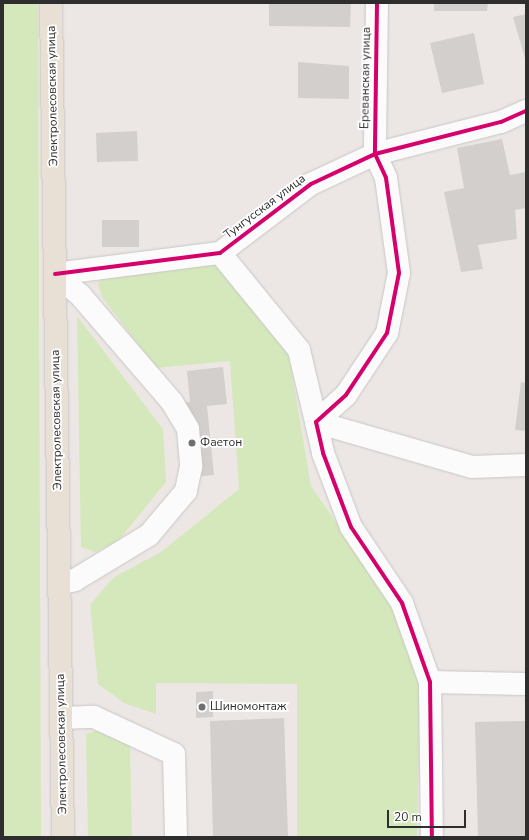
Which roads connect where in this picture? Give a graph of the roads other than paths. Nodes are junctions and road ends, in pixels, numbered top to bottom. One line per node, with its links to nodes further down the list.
1 (51, 3): 6 (main road, Электролесовская улица)
2 (377, 3): 4 (street, Ереванская улица)
3 (526, 110): 4 (street, Тунгусская улица)
4 (375, 154): 5 (street, Тунгусская улица); 7 (street)
5 (220, 253): 6 (street, Тунгусская улица); 7 (street)
6 (55, 274): 9 (main road, Электролесовская улица); 9 (street)
7 (316, 422): 8 (street); 10 (street)
8 (526, 464)
9 (59, 584): 12 (main road, Электролесовская улица)
10 (430, 682): 11 (street); 15 (street)
11 (526, 684)
12 (61, 718): 13 (main road, Электролесовская улица); 14 (street)
13 (63, 837)
14 (176, 837)
15 (432, 837)

